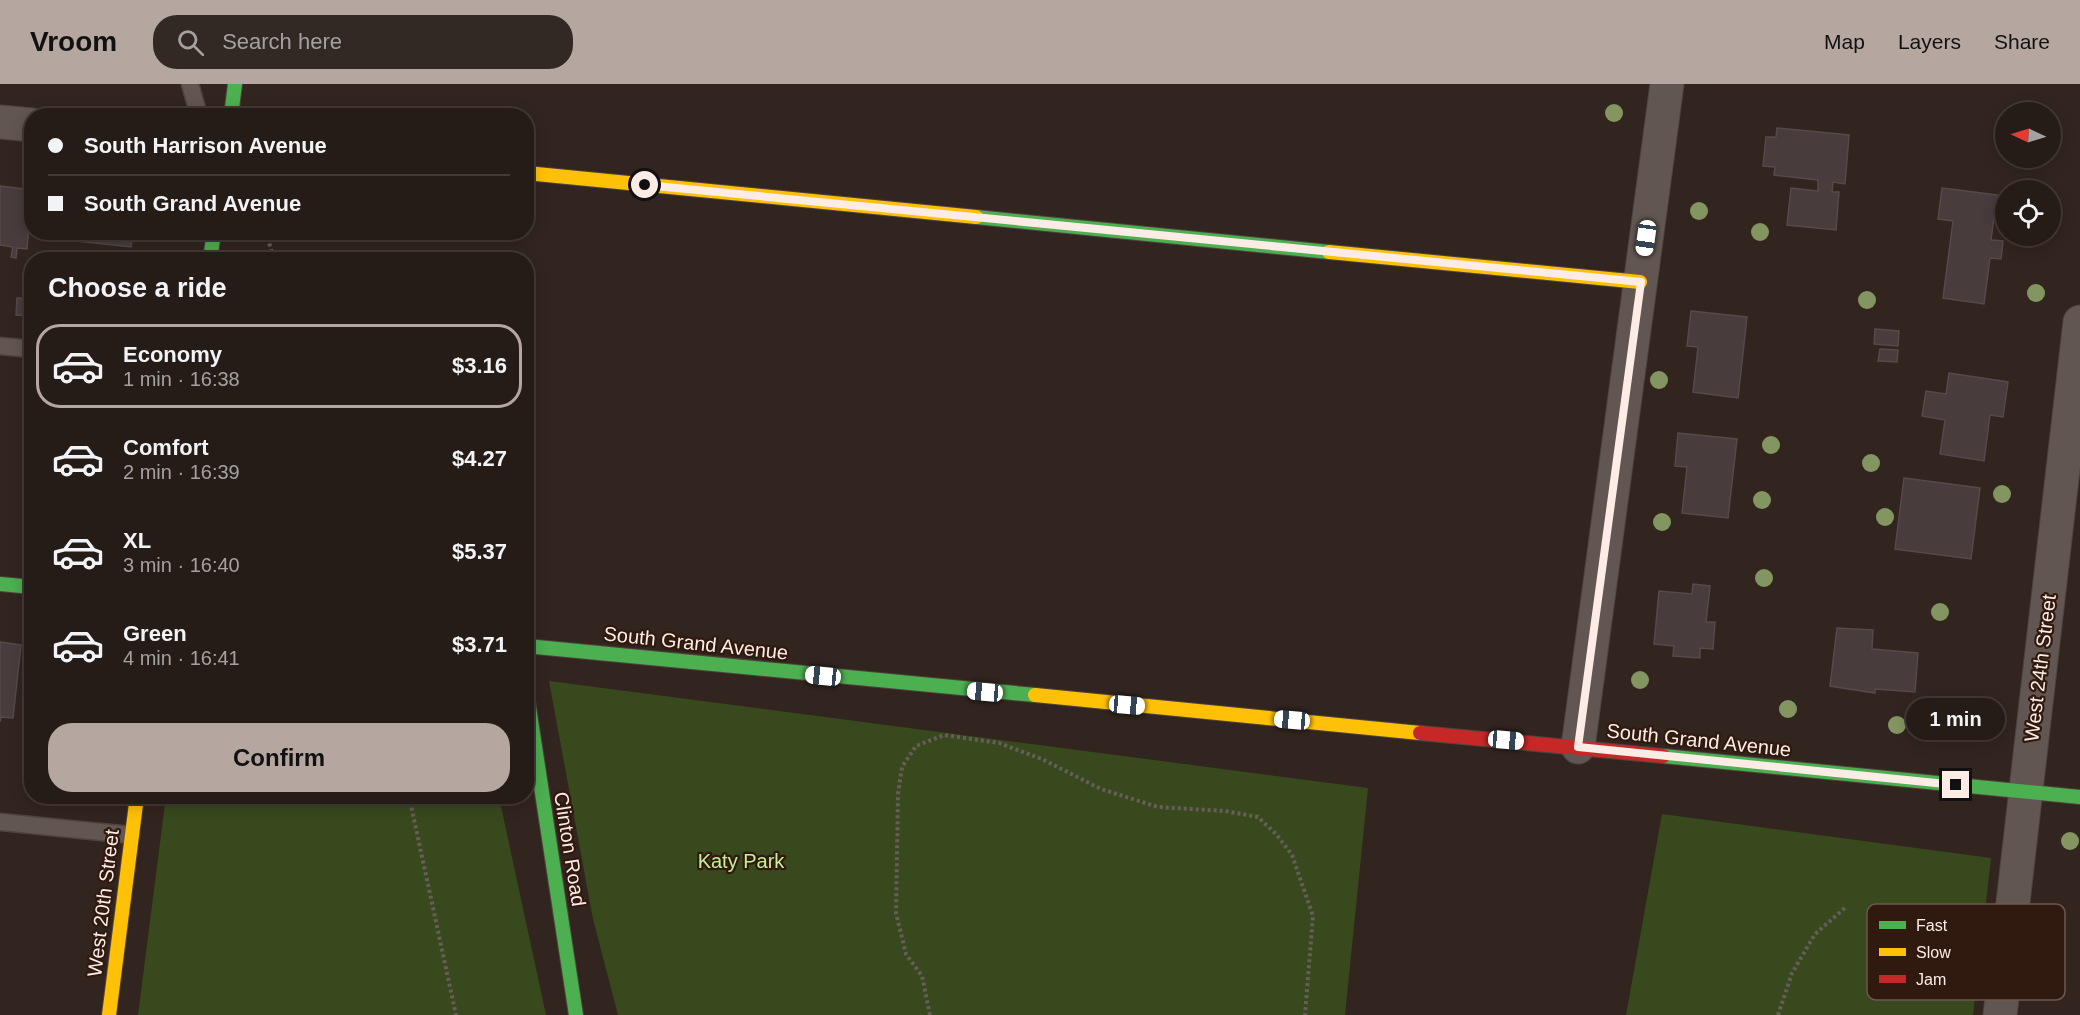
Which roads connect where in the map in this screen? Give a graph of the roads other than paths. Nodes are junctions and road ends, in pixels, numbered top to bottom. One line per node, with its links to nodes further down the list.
1 (190, 84): 4 (lane)
2 (235, 84): 5 (street)
3 (1667, 84): 9 (street)
4 (197, 108)
5 (232, 108)
6 (0, 122): 7 (street)
7 (24, 124)
8 (534, 174): 9 (street)
9 (1641, 282): 17 (street)
10 (2080, 322): 18 (street, West 24th Street)
11 (0, 346): 12 (lane)
12 (24, 348)
13 (0, 584): 14 (street)
14 (24, 586)
15 (534, 647): 17 (street, South Grand Avenue)
16 (534, 740): 26 (street, Clinton Road)
17 (1578, 747): 18 (street, South Grand Avenue)
18 (2026, 792): 19 (street, South Grand Avenue); 23 (street, West 24th Street)
19 (2080, 798)
20 (136, 804): 22 (street, West 20th Street)
21 (0, 822): 22 (lane)
22 (132, 835): 25 (street, West 20th Street)
23 (2013, 904)
24 (2002, 1000): 27 (street, West 24th Street)
25 (109, 1015)
26 (576, 1015)
27 (2000, 1015)

